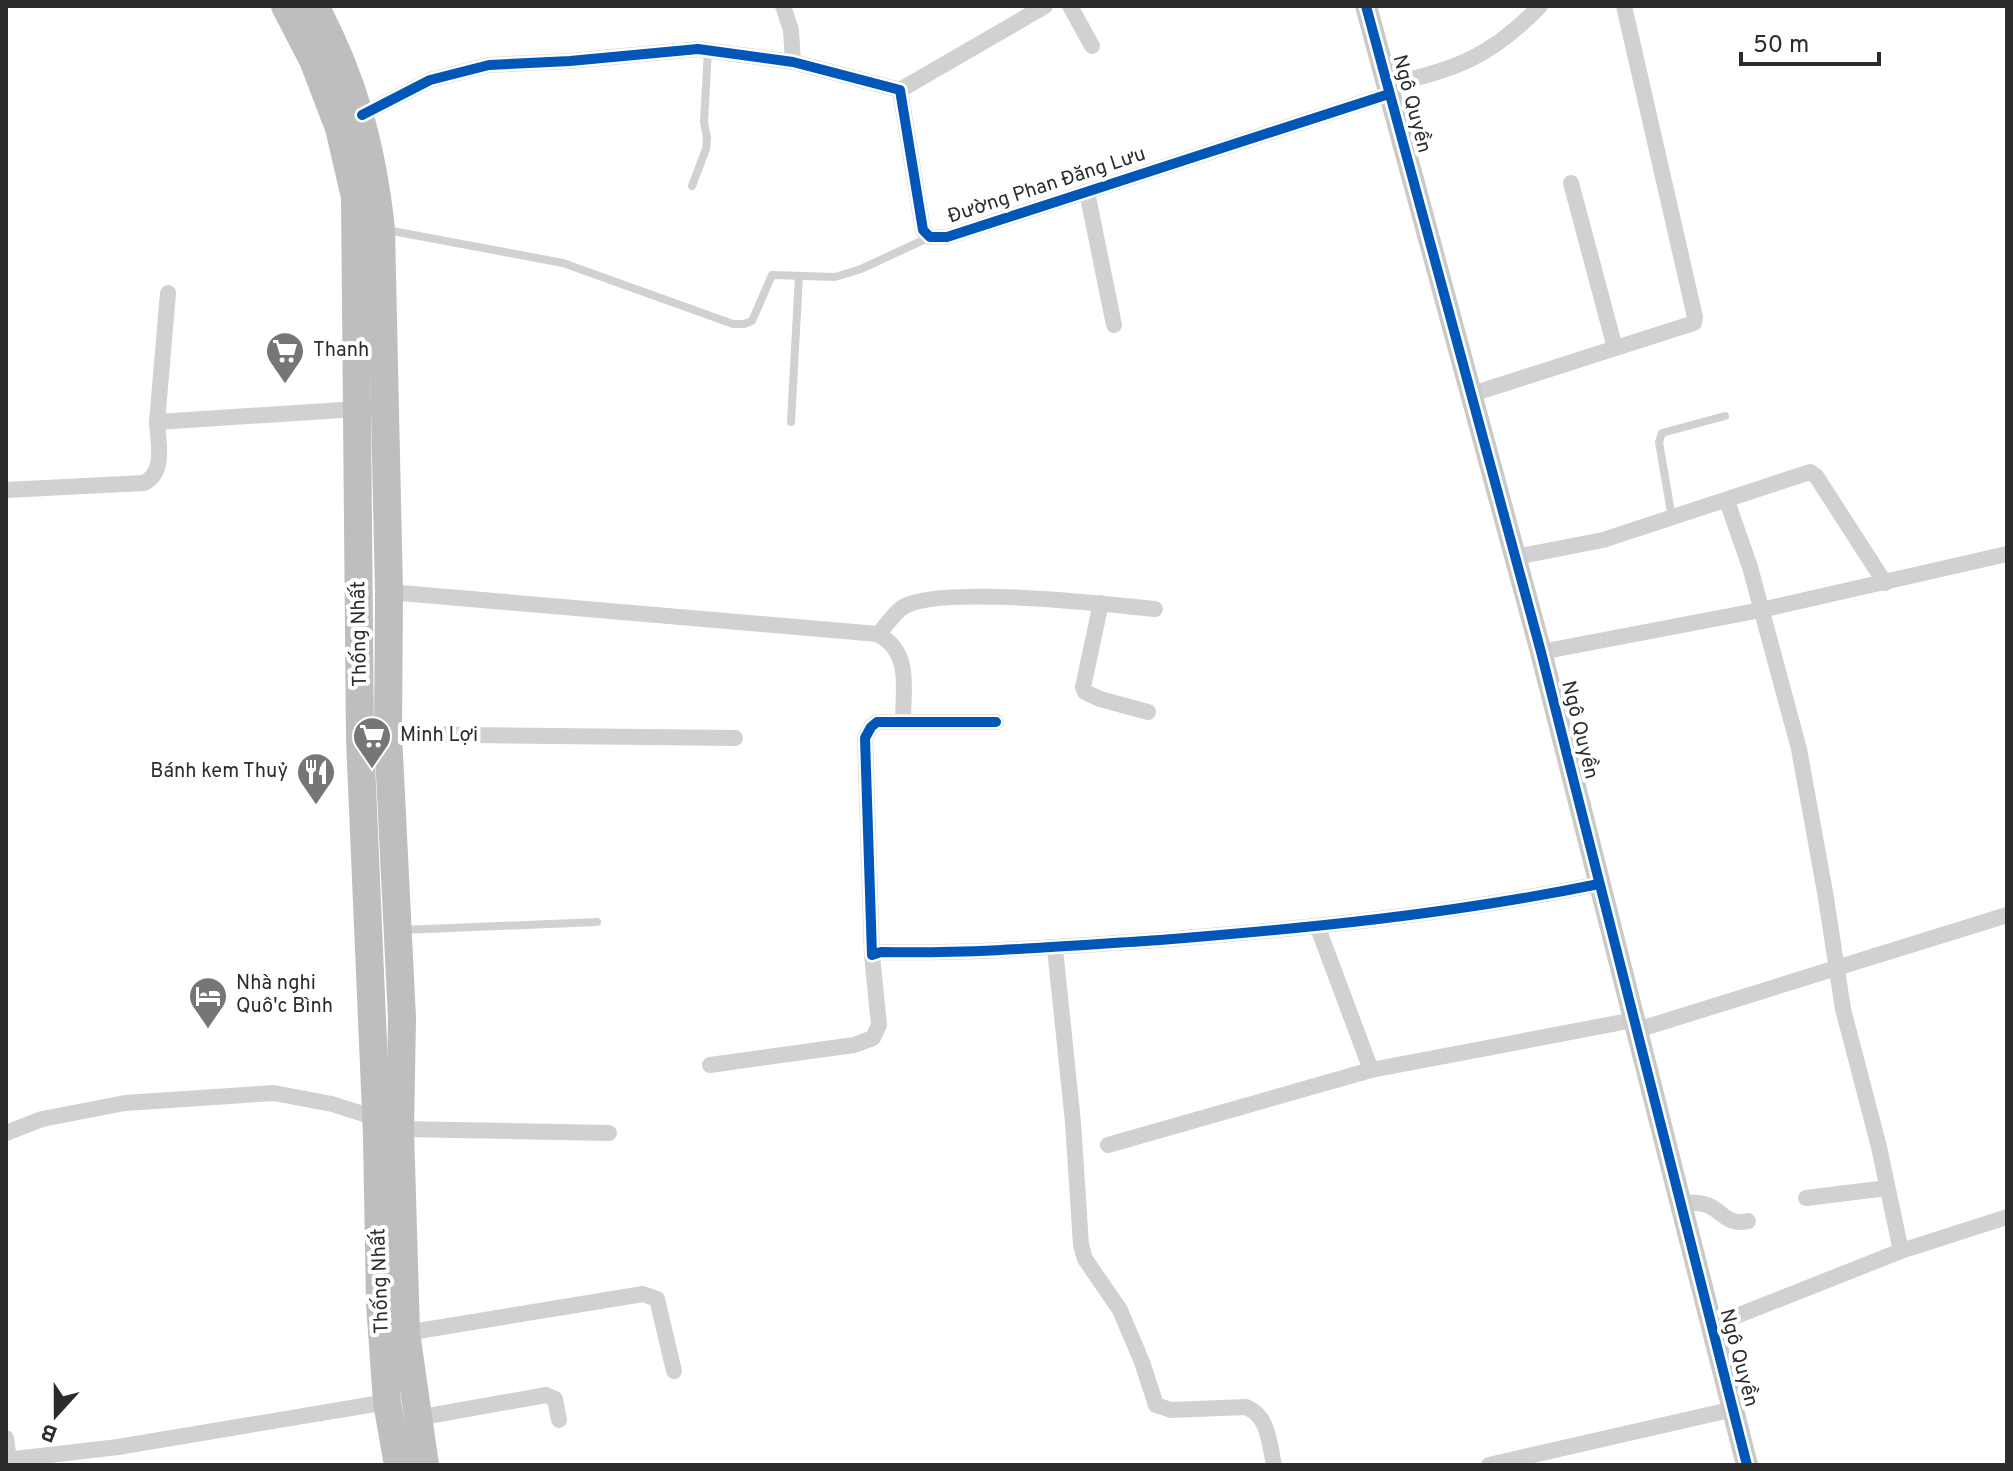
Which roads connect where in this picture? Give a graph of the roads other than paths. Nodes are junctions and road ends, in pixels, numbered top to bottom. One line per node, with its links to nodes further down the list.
1 (285, 6): 25 (highway, Thống Nhất)
2 (315, 6): 14 (highway, Thống Nhất)
3 (783, 6): 11 (street)
4 (1045, 6): 12 (street)
5 (1070, 6): 9 (street)
6 (1366, 6): 13 (street, Ngô Quyền)
7 (1540, 6): 13 (street, Đường Phan Đăng Lưu)
8 (1624, 6): 23 (street)
9 (1092, 46)
10 (708, 50): 11 (street); 14 (street); 16 (lane)
11 (793, 62): 12 (street)
12 (900, 90): 19 (street, Đường Phan Đăng Lưu)
13 (1388, 90): 17 (street, Đường Phan Đăng Lưu); 24 (street, Ngô Quyền)
14 (362, 115): 18 (highway, Thống Nhất)
15 (1571, 183): 23 (street)
16 (692, 186)
17 (1087, 192): 19 (street, Đường Phan Đăng Lưu); 22 (street)
18 (381, 229): 20 (lane); 32 (highway, Thống Nhất)
19 (930, 237): 20 (lane)
20 (799, 276): 28 (lane)
21 (168, 293): 27 (street)
22 (1114, 325)
23 (1615, 348): 24 (street)
24 (1472, 394): 34 (street, Ngô Quyền)
25 (357, 409): 27 (street); 32 (highway, Thống Nhất)
26 (1725, 416): 31 (lane)
27 (157, 422): 29 (street)
28 (791, 422)
29 (6, 490)
30 (1727, 501): 31 (street); 35 (street); 39 (street)
31 (1672, 519): 34 (street)
32 (372, 525): 36 (highway, Thống Nhất); 58 (highway, Thống Nhất)
33 (2007, 554): 35 (street)
34 (1516, 557): 41 (street, Ngô Quyền)
35 (1885, 583): 39 (street)
36 (389, 592): 40 (street); 45 (highway, Thống Nhất)
37 (1101, 603): 38 (street); 40 (street); 42 (street)
38 (1155, 609)
39 (1761, 610): 41 (street); 54 (street)
40 (878, 634): 43 (street)
41 (1541, 652): 47 (street, Ngô Quyền)
42 (1148, 712)
43 (903, 721): 44 (street); 53 (street)
44 (996, 722)
45 (388, 734): 46 (street); 51 (highway, Thống Nhất)
46 (735, 738)
47 (1599, 884): 50 (street); 55 (street, Ngô Quyền)
48 (2007, 915): 54 (street)
49 (597, 922): 51 (lane)
50 (1318, 928): 52 (street); 57 (street)
51 (398, 930): 58 (highway, Thống Nhất)
52 (1055, 949): 53 (street); 79 (street)
53 (872, 955): 56 (street)
54 (1836, 967): 55 (street); 62 (street)
55 (1636, 1025): 57 (street); 64 (street, Ngô Quyền)
56 (710, 1065)
57 (1371, 1070): 61 (street)
58 (388, 1108): 59 (street); 60 (street); 69 (highway, Thống Nhất); 71 (highway, Thống Nhất)
59 (6, 1133)
60 (609, 1133)
61 (1108, 1145)
62 (1887, 1188): 63 (street); 67 (street)
63 (1806, 1198)
64 (1680, 1204): 66 (street); 68 (street, Ngô Quyền)
65 (2007, 1217): 67 (street)
66 (1748, 1221)
67 (1901, 1251): 68 (street)
68 (1711, 1326): 72 (street, Ngô Quyền)
69 (406, 1333): 70 (street); 73 (highway, Thống Nhất)
70 (674, 1371)
71 (387, 1402): 76 (street); 77 (highway, Thống Nhất)
72 (1734, 1409): 80 (street); 81 (street, Ngô Quyền)
73 (417, 1418): 74 (street); 78 (highway, Thống Nhất)
74 (559, 1420)
75 (6, 1438): 76 (street)
76 (8, 1460)
77 (398, 1465)
78 (425, 1465)
79 (1274, 1465)
80 (1489, 1465)
81 (1747, 1465)

